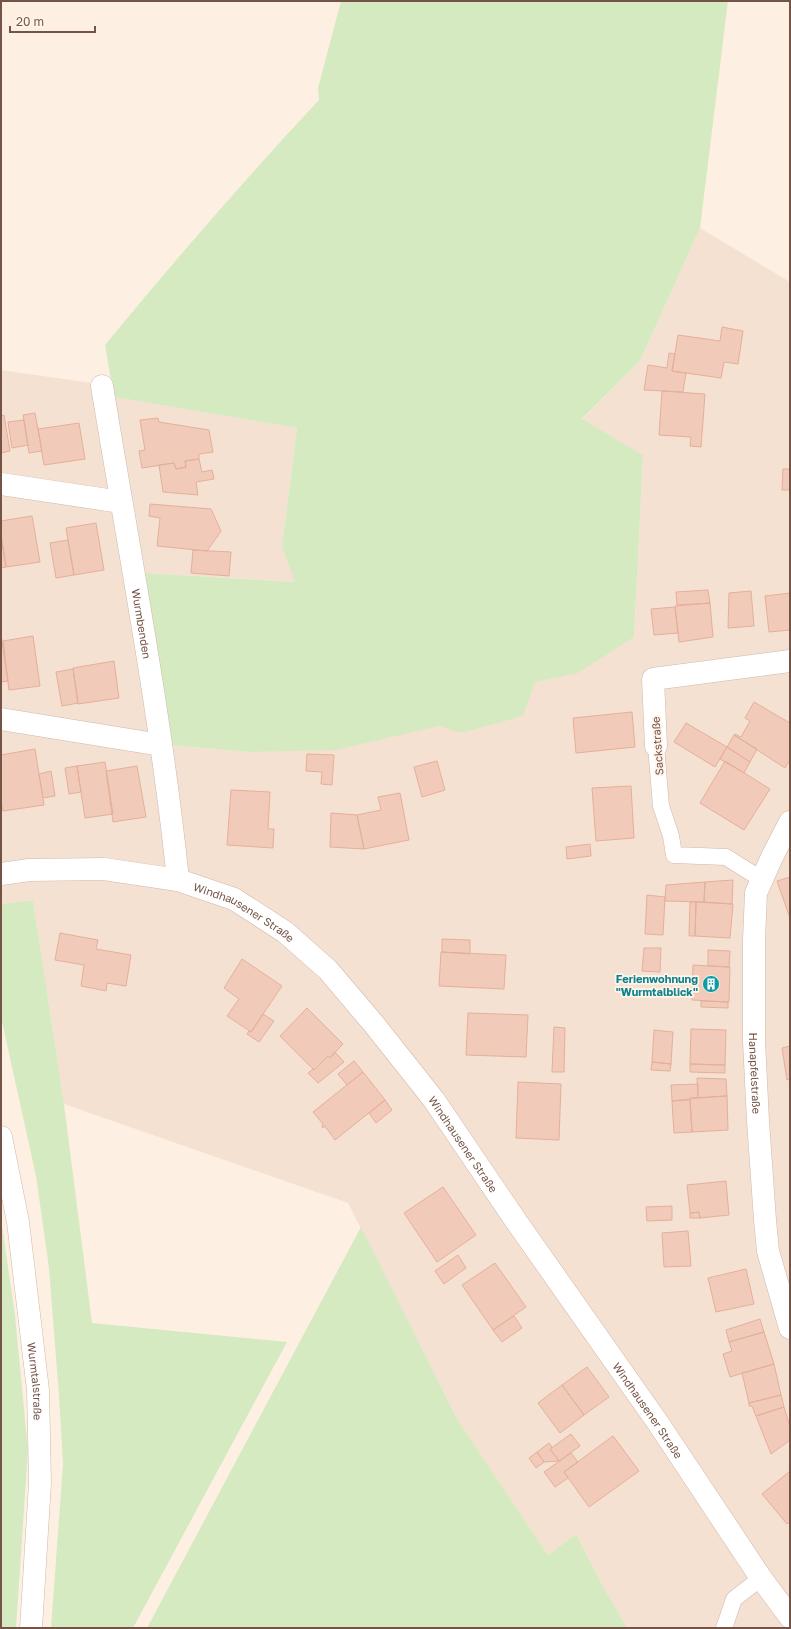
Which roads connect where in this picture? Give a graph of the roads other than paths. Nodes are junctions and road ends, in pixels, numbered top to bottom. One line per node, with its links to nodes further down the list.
1 (102, 386): 3 (street, Wurmbenden)
2 (1, 484): 3 (street)
3 (121, 502): 6 (street, Wurmbenden)
4 (790, 661): 7 (street, Sackstraße)
5 (1, 719): 6 (street)
6 (161, 745): 11 (street, Wurmbenden)
7 (656, 746): 10 (lane, Sackstraße)
8 (790, 822): 10 (street, Hanapfelstraße)
9 (1, 874): 11 (street, Windhausener Straße)
10 (761, 879): 13 (street, Hanapfelstraße)
11 (178, 880): 14 (street, Windhausener Straße)
12 (1, 1138): 16 (street, Wurmtalstraße)
13 (790, 1328)
14 (761, 1578): 15 (street, Windhausener Straße); 17 (lane)
15 (790, 1617)
16 (31, 1628)
17 (724, 1628)

